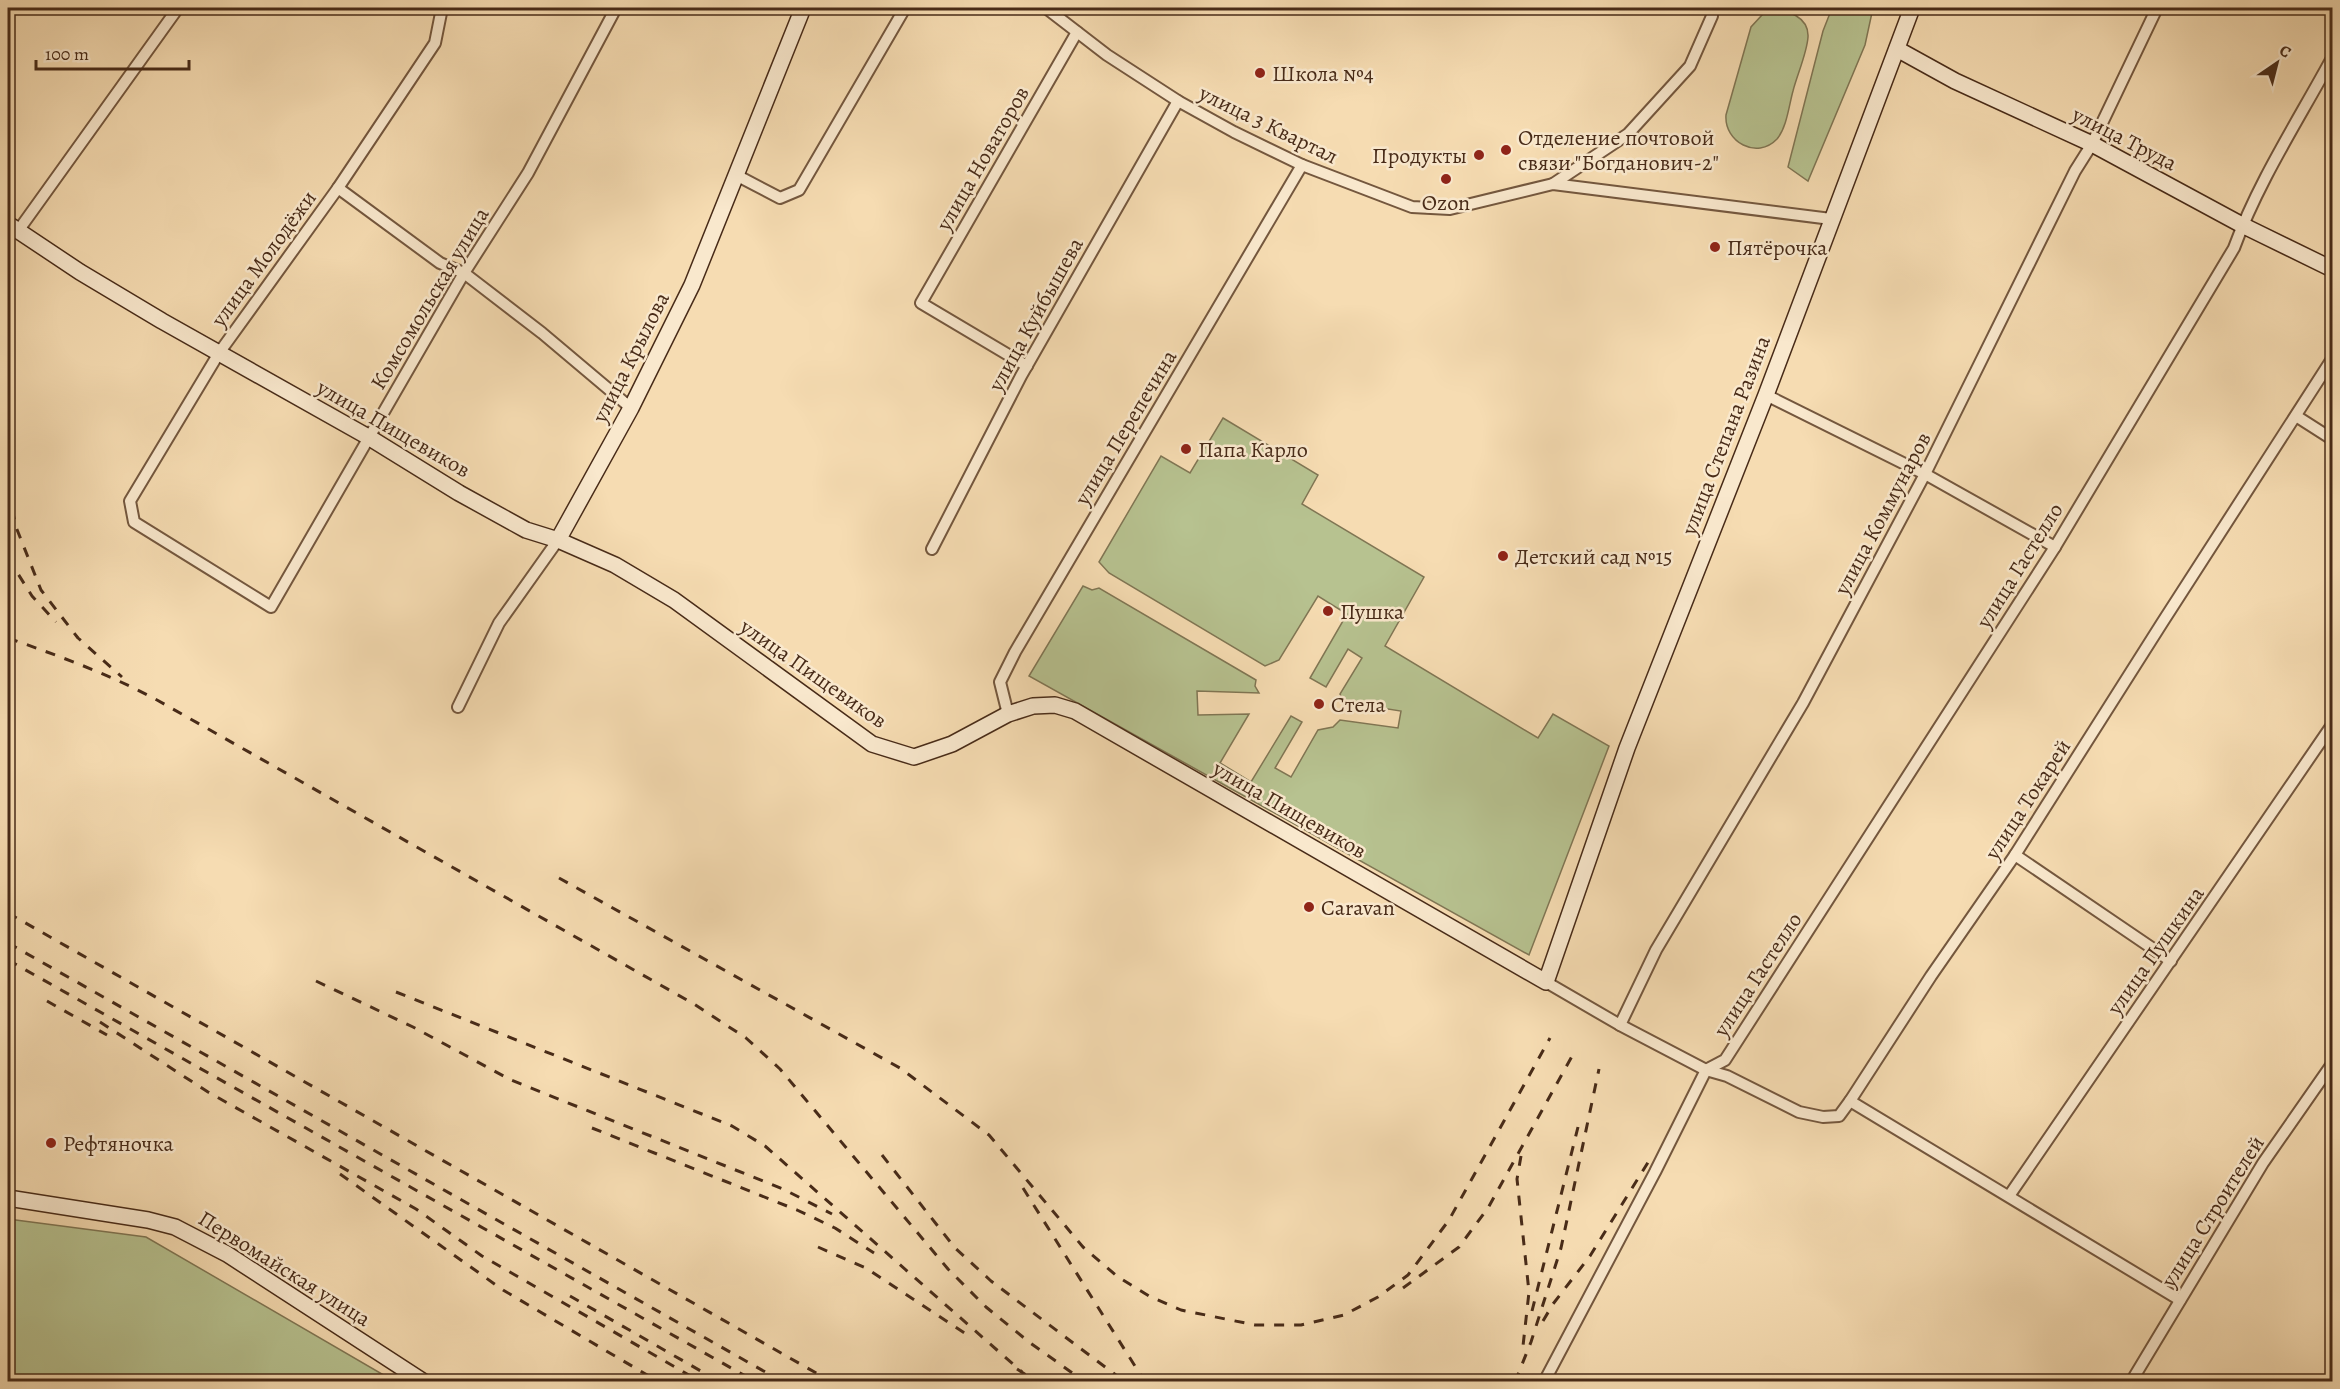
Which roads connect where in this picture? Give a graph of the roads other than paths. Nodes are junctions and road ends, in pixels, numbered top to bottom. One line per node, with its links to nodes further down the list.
1 (178, 8): 21 (street)
2 (442, 8): 18 (street, улица Молодёжи)
3 (616, 8): 23 (street, Комсомольская улица)
4 (803, 8): 16 (main road, улица Крылова)
5 (905, 8): 16 (street)
6 (1047, 8): 10 (street, улица 3 Квартал)
7 (1712, 8): 17 (street)
8 (1912, 8): 11 (main road, улица Степана Разина)
9 (2157, 8): 14 (street, улица Коммунаров)
10 (1077, 33): 13 (street, улица 3 Квартал); 26 (street, улица Новаторов)
11 (1897, 48): 14 (main road, улица Труда); 19 (main road, улица Степана Разина)
12 (2332, 58): 20 (street, улица Гастелло)
13 (1178, 101): 15 (street, улица 3 Квартал); 26 (street, улица Куйбышева)
14 (2092, 144): 20 (main road, улица Труда); 32 (street, улица Коммунаров)
15 (1302, 165): 17 (street, улица 3 Квартал); 38 (street, улица Перепечина)
16 (735, 175): 28 (main road, улица Крылова)
17 (1553, 184): 19 (street)
18 (338, 188): 23 (street); 24 (street, улица Молодёжи)
19 (1831, 219): 27 (main road, улица Степана Разина)
20 (2242, 225): 22 (main road, улица Труда); 34 (street, улица Гастелло)
21 (13, 228): 24 (main road, улица Пищевиков)
22 (2332, 269)
23 (464, 273): 28 (street); 30 (street, Комсомольская улица)
24 (219, 353): 30 (main road, улица Пищевиков); 36 (street, улица Молодёжи)
25 (2332, 359): 29 (street, улица Токарей)
26 (1027, 366): 35 (street, улица Куйбышева)
27 (1766, 395): 32 (street); 42 (main road, улица Степана Разина)
28 (632, 408): 33 (main road, улица Крылова)
29 (2296, 416): 31 (street); 40 (street, улица Токарей)
30 (370, 438): 33 (main road, улица Пищевиков); 36 (street, Комсомольская улица)
31 (2332, 439)
32 (1925, 474): 34 (street); 43 (street, улица Коммунаров)
33 (558, 540): 37 (street, улица Крылова); 38 (main road, улица Пищевиков)
34 (2055, 547): 45 (street, улица Гастелло)
35 (932, 549)
36 (271, 607)
37 (458, 707)
38 (1008, 714): 42 (main road, улица Пищевиков)
39 (2332, 725): 41 (street, улица Пушкина)
40 (2015, 855): 41 (street); 46 (street, улица Токарей)
41 (2171, 962): 47 (street, улица Пушкина)
42 (1546, 982): 43 (street, улица Пищевиков)
43 (1620, 1025): 45 (street, улица Пищевиков)
44 (2332, 1064): 49 (street, улица Строителей)
45 (1706, 1070): 46 (street, улица Пищевиков); 51 (street)
46 (1850, 1101): 47 (street)
47 (2009, 1196): 49 (street)
48 (8, 1198): 50 (main road, Первомайская улица)
49 (2180, 1300): 52 (street, улица Строителей)
50 (424, 1382)
51 (1544, 1382)
52 (2131, 1382)

